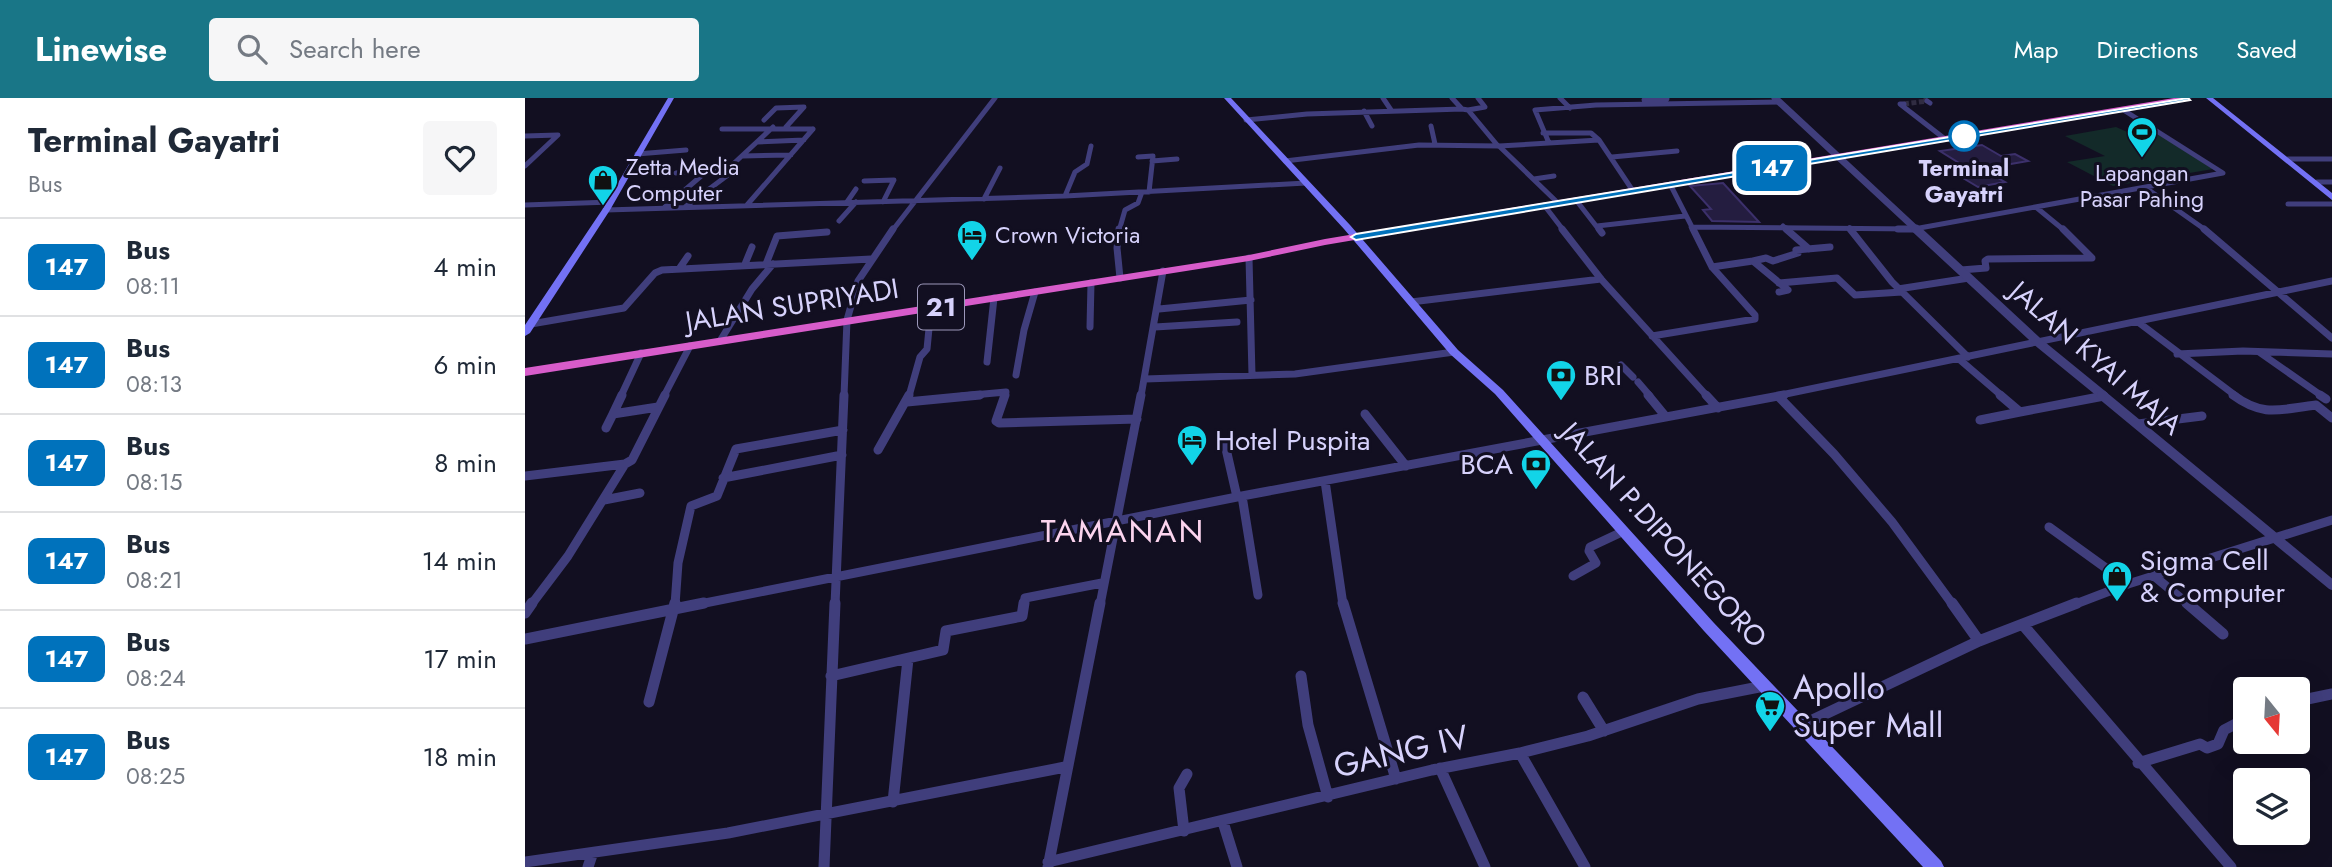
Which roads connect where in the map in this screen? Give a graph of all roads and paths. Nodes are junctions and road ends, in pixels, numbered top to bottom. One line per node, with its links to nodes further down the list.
1 (671, 98): 39 (main road)
2 (995, 98): 70 (street)
3 (1227, 98): 21 (main road)
4 (1384, 98): 17 (street)
5 (1452, 98): 16 (street)
6 (1478, 98): 16 (street)
7 (1560, 98): 15 (street)
8 (1620, 98): 9 (street)
9 (1667, 98): 14 (street)
10 (2188, 98): 19 (highway, 21)
11 (2209, 98): 46 (main road)
12 (1778, 100): 15 (street); 42 (street, JALAN KYAI MAJA)
13 (1904, 104): 29 (street)
14 (1672, 105)
15 (1570, 108): 27 (street)
16 (1465, 109): 17 (street); 36 (street)
17 (1391, 110): 18 (street)
18 (1364, 111): 21 (street); 22 (street)
19 (2125, 111): 29 (highway, 21); 62 (street)
20 (764, 120): 25 (street)
21 (1246, 120): 49 (main road)
22 (1372, 126)
23 (1431, 126): 34 (street)
24 (773, 127): 25 (street); 26 (street); 32 (street)
25 (786, 127): 30 (street)
26 (722, 129)
27 (1543, 133): 31 (street); 33 (street)
28 (525, 136): 50 (street)
29 (1945, 139): 42 (highway, 21)
30 (804, 140): 32 (street); 40 (street)
31 (1599, 140): 33 (street); 44 (street)
32 (757, 142): 41 (street)
33 (1549, 143): 36 (street)
34 (1435, 144): 36 (street); 49 (street)
35 (1091, 146): 66 (street)
36 (1498, 146): 56 (street)
37 (686, 150): 39 (street)
38 (1677, 151): 44 (street)
39 (638, 154): 80 (main road)
40 (791, 155): 41 (street); 78 (street)
41 (743, 156): 52 (street)
42 (1839, 156): 61 (highway, 21); 90 (street, JALAN KYAI MAJA)
43 (1138, 157): 48 (street)
44 (1612, 157): 64 (street)
45 (1177, 159): 48 (street)
46 (2288, 159): 47 (street); 58 (main road)
47 (2332, 159)
48 (1152, 161): 65 (street)
49 (1285, 161): 60 (main road)
50 (525, 166)
51 (1000, 168): 68 (street)
52 (709, 170): 54 (street); 81 (street)
53 (731, 172): 82 (street)
54 (676, 173)
55 (1554, 176): 56 (street)
56 (1534, 180): 74 (street)
57 (864, 181): 73 (street)
58 (2317, 182): 59 (street); 67 (main road)
59 (2332, 182)
60 (1307, 183): 65 (street); 93 (main road)
61 (1670, 184): 64 (highway, 21); 84 (street)
62 (2146, 187): 83 (street); 115 (street)
63 (856, 189): 71 (street)
64 (1633, 191): 69 (highway, 21)
65 (1145, 192): 66 (street); 107 (street)
66 (1065, 196): 68 (street)
67 (2332, 197)
68 (984, 199): 70 (street)
69 (1576, 200): 74 (highway, 21); 86 (street)
70 (915, 201): 73 (street); 99 (street)
71 (847, 202): 72 (street); 78 (street)
72 (856, 202): 73 (street); 85 (street)
73 (883, 202)
74 (1558, 203): 79 (highway, 21)
75 (2288, 204): 76 (street)
76 (2332, 204)
77 (525, 205): 80 (street)
78 (747, 205): 82 (street)
79 (1544, 205): 93 (highway, 21); 108 (street)
80 (609, 206): 81 (street); 126 (main road)
81 (665, 207): 82 (street)
82 (685, 207)
83 (2036, 208): 90 (street); 106 (street)
84 (1685, 216): 86 (street); 88 (street)
85 (839, 221)
86 (1597, 226): 92 (street)
87 (1783, 226): 88 (street); 89 (street); 96 (street)
88 (1691, 227): 103 (street)
89 (1849, 228): 90 (street); 112 (street)
90 (1914, 229): 106 (street, JALAN KYAI MAJA)
91 (828, 232): 102 (street)
92 (1602, 233)
93 (1356, 237): 98 (highway, JALAN SUPRIYADI / 21); 118 (main road, JALAN P.DIPONEGORO)
94 (752, 247): 101 (street)
95 (1830, 247): 96 (street)
96 (1809, 249): 100 (street)
97 (688, 256): 104 (street)
98 (1249, 258): 105 (highway, JALAN SUPRIYADI / 21); 117 (street)
99 (871, 259): 102 (street); 121 (street)
100 (1753, 261): 103 (street); 111 (street)
101 (745, 264): 102 (street); 104 (street)
102 (769, 264): 129 (street)
103 (1712, 267): 127 (street)
104 (679, 269): 126 (street)
105 (1163, 271): 107 (highway, JALAN SUPRIYADI / 21); 120 (street)
106 (1965, 274): 112 (street); 130 (street, JALAN KYAI MAJA)
107 (1120, 278): 110 (highway, JALAN SUPRIYADI / 21)
108 (1601, 279): 118 (street); 127 (street)
109 (2332, 281): 115 (street)
110 (1091, 283): 113 (highway, JALAN SUPRIYADI / 21); 124 (street)
111 (1779, 283): 112 (street); 114 (street)
112 (1900, 290): 137 (street)
113 (1035, 292): 116 (highway, JALAN SUPRIYADI / 21); 141 (street)
114 (1779, 292)
115 (2278, 292): 123 (street); 128 (street)
116 (994, 298): 119 (highway, JALAN SUPRIYADI / 21); 138 (street)
117 (1251, 300): 120 (street); 142 (street)
118 (1411, 302): 133 (main road, JALAN P.DIPONEGORO)
119 (931, 308): 121 (highway, JALAN SUPRIYADI / 21); 147 (street)
120 (1159, 309): 125 (street)
121 (847, 320): 129 (highway, JALAN SUPRIYADI / 21); 161 (street)
122 (1237, 322): 125 (street)
123 (2138, 322): 130 (street); 135 (street)
124 (1090, 327)
125 (1155, 327): 143 (street)
126 (528, 328)
127 (1653, 336): 150 (street)
128 (2332, 338)
129 (720, 341): 131 (highway, JALAN SUPRIYADI / 21)
130 (2039, 343): 137 (street); 144 (street, JALAN KYAI MAJA)
131 (690, 346): 134 (highway, JALAN SUPRIYADI / 21); 149 (street)
132 (2257, 351): 135 (street); 136 (street); 146 (street)
133 (1454, 352): 142 (street); 162 (main road, JALAN P.DIPONEGORO)
134 (641, 353): 140 (highway, JALAN SUPRIYADI / 21); 152 (street)
135 (2177, 354): 148 (street)
136 (2332, 354)
137 (1963, 358): 145 (street); 151 (street)
138 (988, 362)
139 (1621, 366): 155 (street)
140 (525, 372)
141 (1016, 375)
142 (1252, 375): 143 (street)
143 (1145, 379): 157 (street)
144 (2104, 396): 151 (street); 159 (street, JALAN KYAI MAJA)
145 (1778, 397): 150 (street); 191 (street)
146 (2329, 399): 148 (street)
147 (908, 402): 157 (street); 164 (street)
148 (2316, 405): 156 (street)
149 (659, 407): 152 (street); 166 (street)
150 (1718, 408): 155 (street)
151 (2020, 412): 158 (street)
152 (613, 414): 160 (street)
153 (1365, 414): 167 (street)
154 (2202, 415): 159 (street)
155 (1666, 417): 162 (street)
156 (2332, 418)
157 (1137, 419): 175 (street)
158 (1980, 420)
159 (2138, 424): 178 (street, JALAN KYAI MAJA)
160 (606, 428)
161 (843, 429): 165 (street); 169 (street)
162 (1543, 439): 167 (street); 177 (main road, JALAN P.DIPONEGORO)
163 (1224, 440): 172 (street)
164 (878, 450)
165 (842, 455): 169 (street); 181 (street)
166 (625, 464): 168 (street); 173 (street)
167 (1406, 466): 170 (street)
168 (525, 476)
169 (723, 478): 186 (street)
170 (1325, 481): 172 (street); 208 (street)
171 (640, 493): 173 (street)
172 (1240, 497): 175 (street); 185 (street)
173 (604, 500): 187 (street)
174 (2332, 520): 178 (street)
175 (1114, 523): 181 (street); 182 (street)
176 (2049, 527): 183 (street)
177 (1624, 531): 179 (street); 195 (main road, JALAN P.DIPONEGORO)
178 (2274, 537): 180 (street); 184 (street, JALAN KYAI MAJA)
179 (1573, 576)
180 (2154, 576): 183 (street); 189 (street)
181 (835, 577): 186 (street); 194 (street)
182 (1102, 583): 192 (street); 205 (street)
183 (2128, 584): 188 (street)
184 (2332, 585)
185 (1258, 595)
186 (673, 609): 190 (street); 199 (street)
187 (525, 613)
188 (2023, 625): 191 (street); 204 (street)
189 (2223, 634)
190 (525, 639)
191 (1979, 641): 200 (street)
192 (908, 659): 194 (street); 210 (street)
193 (1301, 676): 209 (street)
194 (831, 677): 211 (street)
195 (1764, 686): 200 (main road, JALAN P.DIPONEGORO); 202 (street, GANG IV)
196 (2332, 695): 198 (street)
197 (1583, 697): 202 (street)
198 (2310, 699)
199 (649, 702)
200 (1802, 725): 221 (main road, JALAN P.DIPONEGORO)
201 (2233, 725): 204 (street)
202 (1604, 731): 203 (street, GANG IV)
203 (1520, 753): 206 (street, GANG IV); 220 (street)
204 (2138, 763): 222 (street)
205 (1065, 767): 210 (street); 216 (street)
206 (1440, 768): 208 (street, GANG IV); 219 (street)
207 (1187, 774): 213 (street)
208 (1396, 779): 209 (street, GANG IV)
209 (1328, 797): 212 (street, GANG IV)
210 (893, 802): 211 (street)
211 (827, 814): 214 (street); 217 (street)
212 (1223, 822): 213 (street, GANG IV); 218 (street)
213 (1184, 831): 216 (street, GANG IV)
214 (590, 861): 215 (street)
215 (525, 862)
216 (1048, 864)
217 (824, 867)
218 (1237, 867)
219 (1485, 867)
220 (1585, 867)
221 (1935, 867)
222 (2231, 867)

